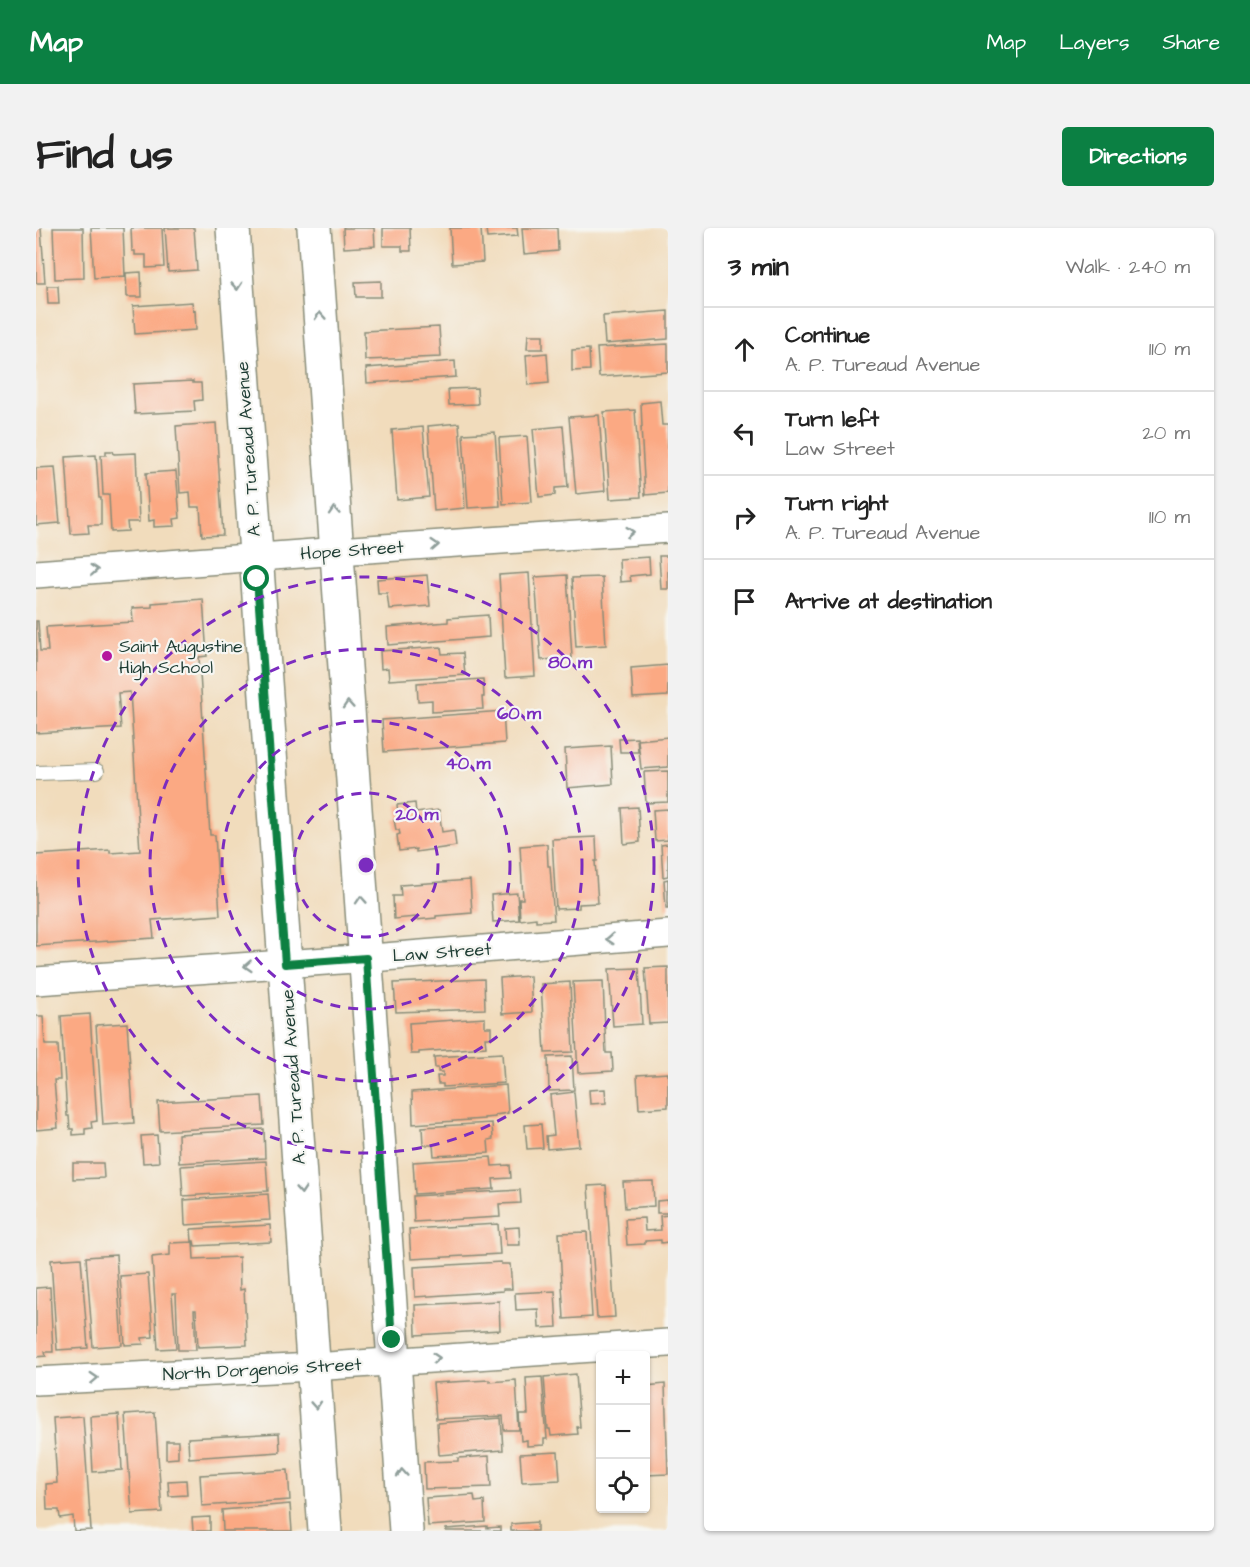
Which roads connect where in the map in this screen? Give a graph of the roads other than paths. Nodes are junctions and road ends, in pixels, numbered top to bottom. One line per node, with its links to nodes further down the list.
1 (233, 228): 5 (street, A. P. Tureaud Avenue, one-way to 5)
2 (314, 228): 4 (street, one-way to 2)
3 (668, 529): 4 (street, Hope Street, one-way to 3)
4 (337, 551): 5 (street, Hope Street); 10 (street, one-way to 4)
5 (256, 557): 6 (street, Hope Street, one-way to 5); 11 (street, A. P. Tureaud Avenue)
6 (36, 574)
7 (97, 771): 8 (lane)
8 (36, 773)
9 (668, 934): 10 (street, Law Street, one-way to 10)
10 (366, 958): 11 (street, Law Street); 14 (street)
11 (285, 964): 12 (street, Law Street, one-way to 12); 15 (street, A. P. Tureaud Avenue, one-way to 15)
12 (36, 981)
13 (668, 1343): 14 (street, North Dorgenois Street, one-way to 13)
14 (394, 1361): 15 (street, North Dorgenois Street); 18 (street, one-way to 14)
15 (313, 1367): 16 (street, North Dorgenois Street, one-way to 15); 17 (street, A. P. Tureaud Avenue, one-way to 17)
16 (36, 1382)
17 (325, 1531)
18 (406, 1531)

